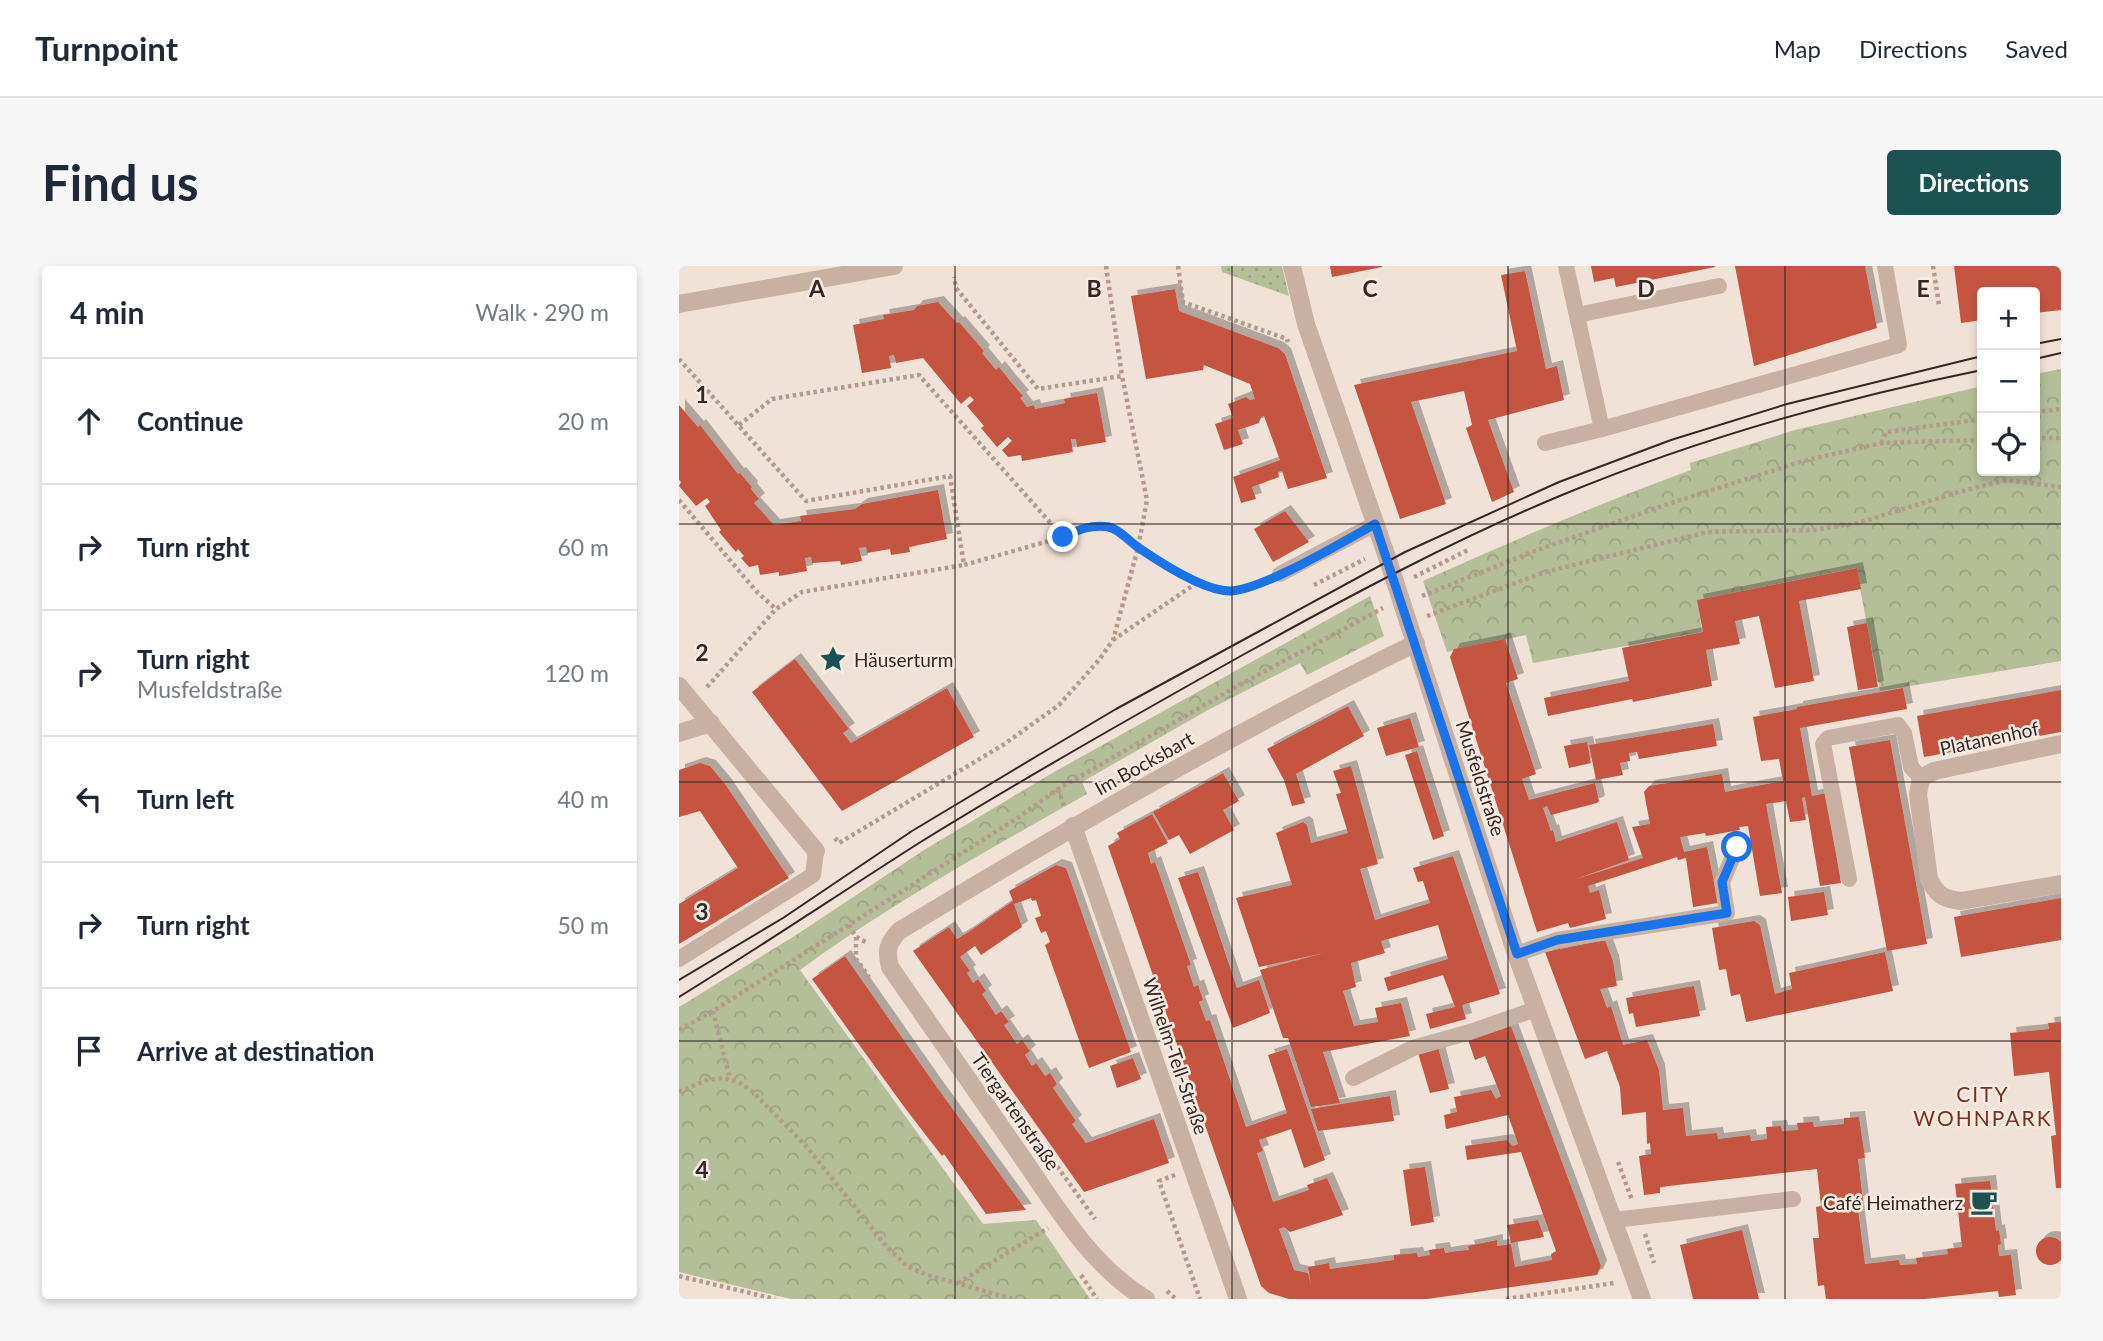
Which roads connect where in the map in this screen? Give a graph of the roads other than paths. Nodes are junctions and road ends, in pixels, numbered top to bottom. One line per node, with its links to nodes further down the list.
1 (894, 266): 6 (street)
2 (1292, 266): 10 (street, Musfeldstraße)
3 (1566, 266): 7 (lane)
4 (1885, 266): 8 (lane)
5 (1719, 286): 7 (lane)
6 (679, 304)
7 (1577, 315): 8 (lane)
8 (1602, 429): 9 (lane)
9 (1545, 443)
10 (1375, 524): 11 (lane); 12 (street, Musfeldstraße)
11 (1280, 574)
12 (1416, 643): 18 (street, Im Bocksbart); 24 (street, Musfeldstraße)
13 (679, 686): 14 (street)
14 (711, 723): 15 (street); 20 (street)
15 (679, 733)
16 (2061, 744): 17 (street, Platanenhof)
17 (1921, 778): 21 (lane); 22 (street, Platanenhof)
18 (1073, 826): 23 (street, Im Bocksbart); 31 (street, Wilhelm-Tell-Straße)
19 (1737, 847): 24 (lane)
20 (816, 851): 25 (lane)
21 (1849, 880)
22 (2061, 884)
23 (899, 931): 30 (street, Tiergartenstraße)
24 (1517, 954): 26 (street, Musfeldstraße)
25 (679, 959)
26 (1536, 1009): 27 (lane); 29 (street, Musfeldstraße)
27 (1353, 1078)
28 (1793, 1199): 29 (lane)
29 (1614, 1220): 32 (street, Musfeldstraße)
30 (1146, 1299)
31 (1238, 1299)
32 (1643, 1299)

